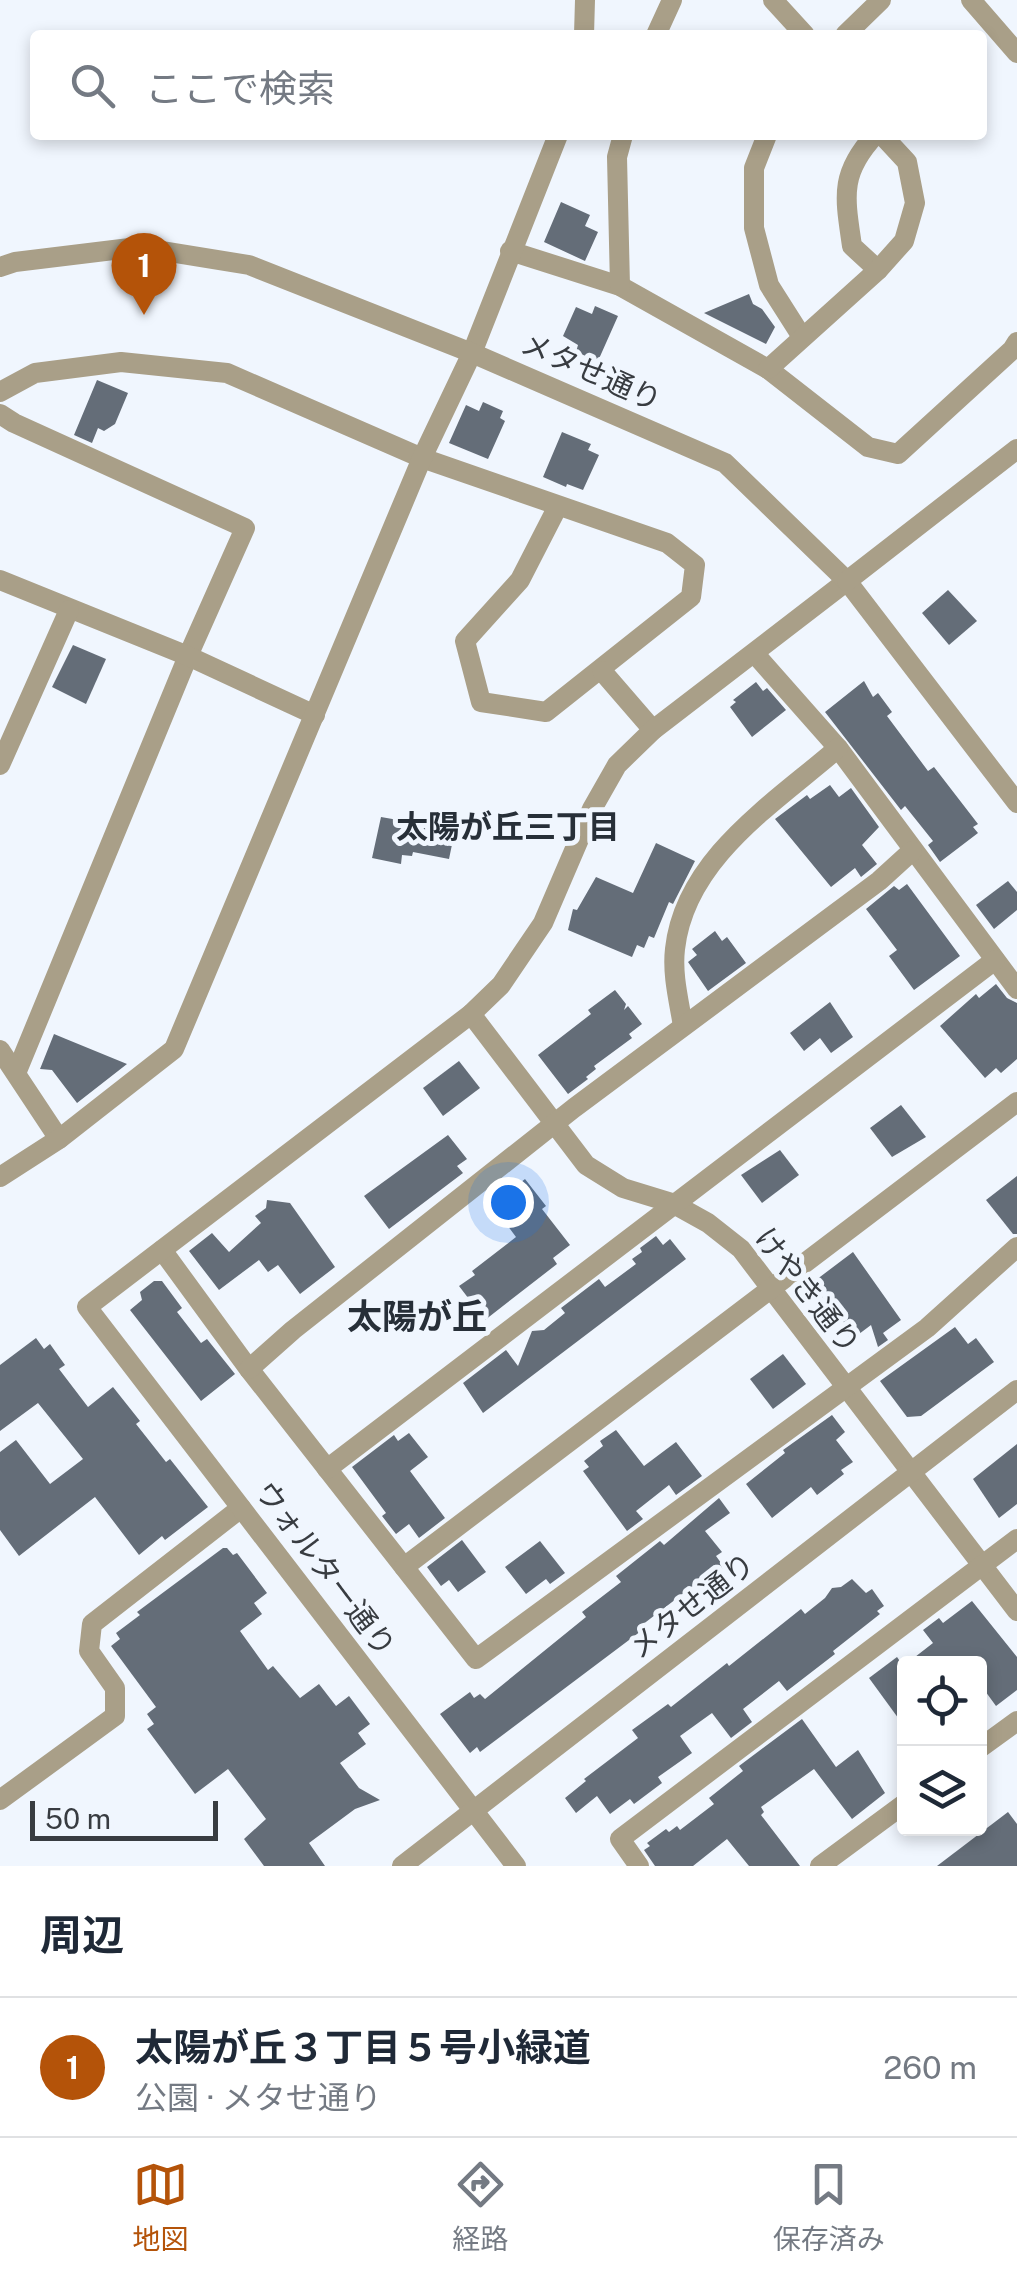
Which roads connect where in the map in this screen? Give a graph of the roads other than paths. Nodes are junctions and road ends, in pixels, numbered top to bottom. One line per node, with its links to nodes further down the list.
1 (584, 0): 6 (street)
2 (672, 0): 7 (street)
3 (773, 0): 8 (street)
4 (882, 0): 9 (street)
5 (971, 0): 10 (street)
6 (584, 30)
7 (658, 30)
8 (800, 30)
9 (850, 30)
10 (1017, 53)
11 (556, 140): 16 (street)
12 (621, 140): 19 (street)
13 (765, 140): 20 (street)
14 (874, 140): 18 (street)
15 (884, 140): 18 (street)
16 (510, 251): 19 (street); 22 (street)
17 (0, 267): 22 (street, メタせ通り)
18 (878, 270): 20 (street)
19 (620, 286): 23 (street)
20 (802, 337): 23 (street)
21 (1017, 342): 23 (street)
22 (472, 353): 27 (street); 30 (street, メタせ通り)
23 (768, 368)
24 (0, 392): 27 (street)
25 (0, 414): 33 (street)
26 (1017, 449): 30 (street)
27 (422, 458): 28 (street); 35 (street)
28 (558, 506): 34 (street); 34 (street)
29 (0, 580): 31 (street)
30 (847, 581): 32 (street); 39 (street, メタせ通り)
31 (69, 610): 33 (street); 38 (street)
32 (755, 654): 36 (street); 37 (street)
33 (188, 656): 35 (street); 46 (street)
34 (602, 670): 36 (street)
35 (314, 714): 49 (street)
36 (653, 730): 43 (street)
37 (838, 748): 40 (street); 44 (street)
38 (0, 765)
39 (1017, 803)
40 (912, 851): 41 (street); 44 (street)
41 (995, 960): 42 (street); 51 (street)
42 (1017, 989)
43 (470, 1014): 48 (street, けやき通り); 53 (street)
44 (683, 1026): 48 (street)
45 (0, 1050): 46 (street)
46 (17, 1072): 49 (street)
47 (1017, 1102): 54 (street)
48 (554, 1124): 51 (street, けやき通り); 55 (street)
49 (59, 1139): 50 (street)
50 (0, 1177)
51 (674, 1204): 54 (street, けやき通り); 58 (street)
52 (1017, 1247): 56 (street)
53 (162, 1250): 55 (street); 60 (street, ウォルター通り)
54 (772, 1288): 56 (street, けやき通り); 63 (street)
55 (250, 1369): 58 (street)
56 (846, 1389): 59 (street, けやき通り); 63 (street)
57 (1017, 1390): 59 (street, メタせ通り)
58 (328, 1468): 63 (street)
59 (912, 1475): 62 (street, けやき通り); 69 (street, メタせ通り)
60 (241, 1508): 67 (street); 69 (street, ウォルター通り)
61 (1017, 1539): 62 (street)
62 (982, 1566): 64 (street, けやき通り); 72 (street)
63 (404, 1567)
64 (1017, 1611)
65 (1017, 1721): 66 (street)
66 (983, 1746)
67 (0, 1800)
68 (897, 1809): 73 (street)
69 (474, 1812): 70 (street, メタせ通り); 71 (street, ウォルター通り)
70 (402, 1866)
71 (516, 1866)
72 (639, 1866)
73 (820, 1866)

